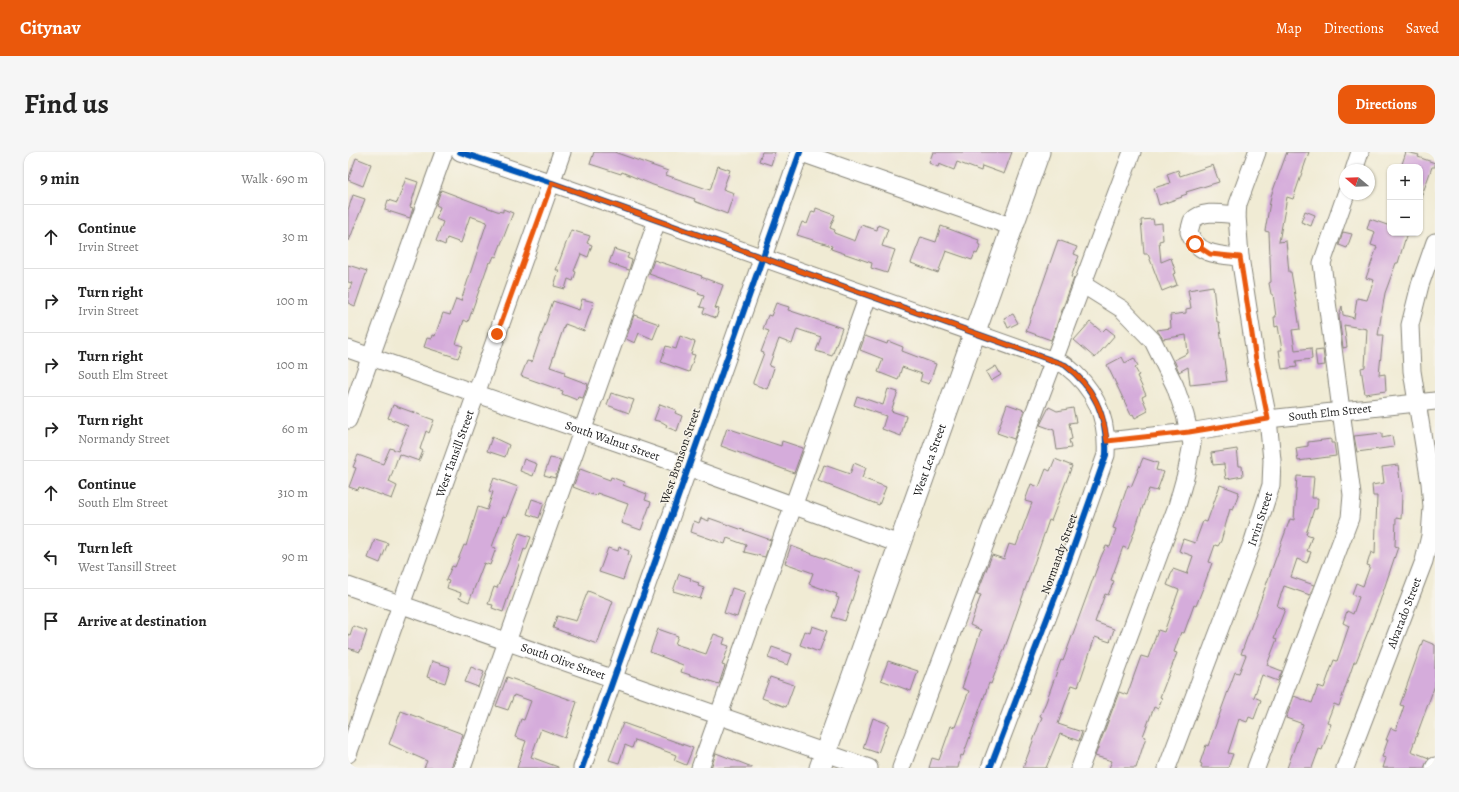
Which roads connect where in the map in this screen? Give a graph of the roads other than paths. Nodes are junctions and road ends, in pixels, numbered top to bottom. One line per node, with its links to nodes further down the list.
1 (444, 152): 22 (street)
2 (460, 152): 10 (street)
3 (562, 152): 10 (street, West Tansill Street)
4 (800, 152): 14 (street); 17 (street, West Bronson Street)
5 (1039, 152): 14 (main road, West Lea Street)
6 (1132, 152): 18 (street)
7 (1258, 152): 12 (street, Irvin Street)
8 (1360, 152): 9 (street)
9 (1356, 164)
10 (552, 183): 13 (street); 24 (street, West Tansill Street)
11 (1344, 200): 27 (street)
12 (1237, 215): 16 (street, Irvin Street); 16 (street)
13 (657, 221): 17 (street); 30 (street)
14 (1013, 226): 20 (main road, West Lea Street)
15 (1435, 242): 26 (street, Alvarado Street)
16 (1240, 257): 28 (street, Irvin Street)
17 (763, 258): 19 (street); 33 (street, West Bronson Street)
18 (1082, 284): 23 (street); 31 (street)
19 (868, 296): 20 (street); 34 (street)
20 (974, 333): 23 (street); 35 (main road, West Lea Street)
21 (348, 349): 22 (street, South Walnut Street)
22 (370, 357): 24 (street, South Walnut Street); 29 (street)
23 (1054, 362): 32 (street, Normandy Street); 47 (street)
24 (476, 394): 30 (street, South Walnut Street); 37 (street, West Tansill Street)
25 (1435, 401): 26 (street, South Elm Street)
26 (1416, 402): 27 (street, South Elm Street); 52 (street, Alvarado Street)
27 (1341, 412): 28 (street, South Elm Street); 51 (street)
28 (1268, 419): 31 (street, South Elm Street); 50 (street, Irvin Street)
29 (348, 420)
30 (583, 430): 33 (street, South Walnut Street); 38 (street)
31 (1189, 432): 32 (street, South Elm Street); 49 (street)
32 (1107, 441): 48 (street, Normandy Street)
33 (688, 467): 34 (street, South Walnut Street); 39 (street, West Bronson Street)
34 (794, 506): 35 (street, South Walnut Street); 40 (street)
35 (899, 544): 42 (main road, West Lea Street)
36 (348, 586): 37 (street, South Olive Street)
37 (401, 606): 38 (street, South Olive Street); 41 (street, West Tansill Street)
38 (507, 642): 39 (street, South Olive Street); 43 (street)
39 (614, 679): 40 (street, South Olive Street); 44 (street, West Bronson Street)
40 (719, 714): 42 (street, South Olive Street); 45 (street)
41 (348, 754)
42 (822, 760): 46 (street, South Olive Street)
43 (462, 768)
44 (582, 768)
45 (700, 768)
46 (869, 768)
47 (901, 768)
48 (990, 768)
49 (1080, 768)
50 (1167, 768)
51 (1256, 768)
52 (1345, 768)

